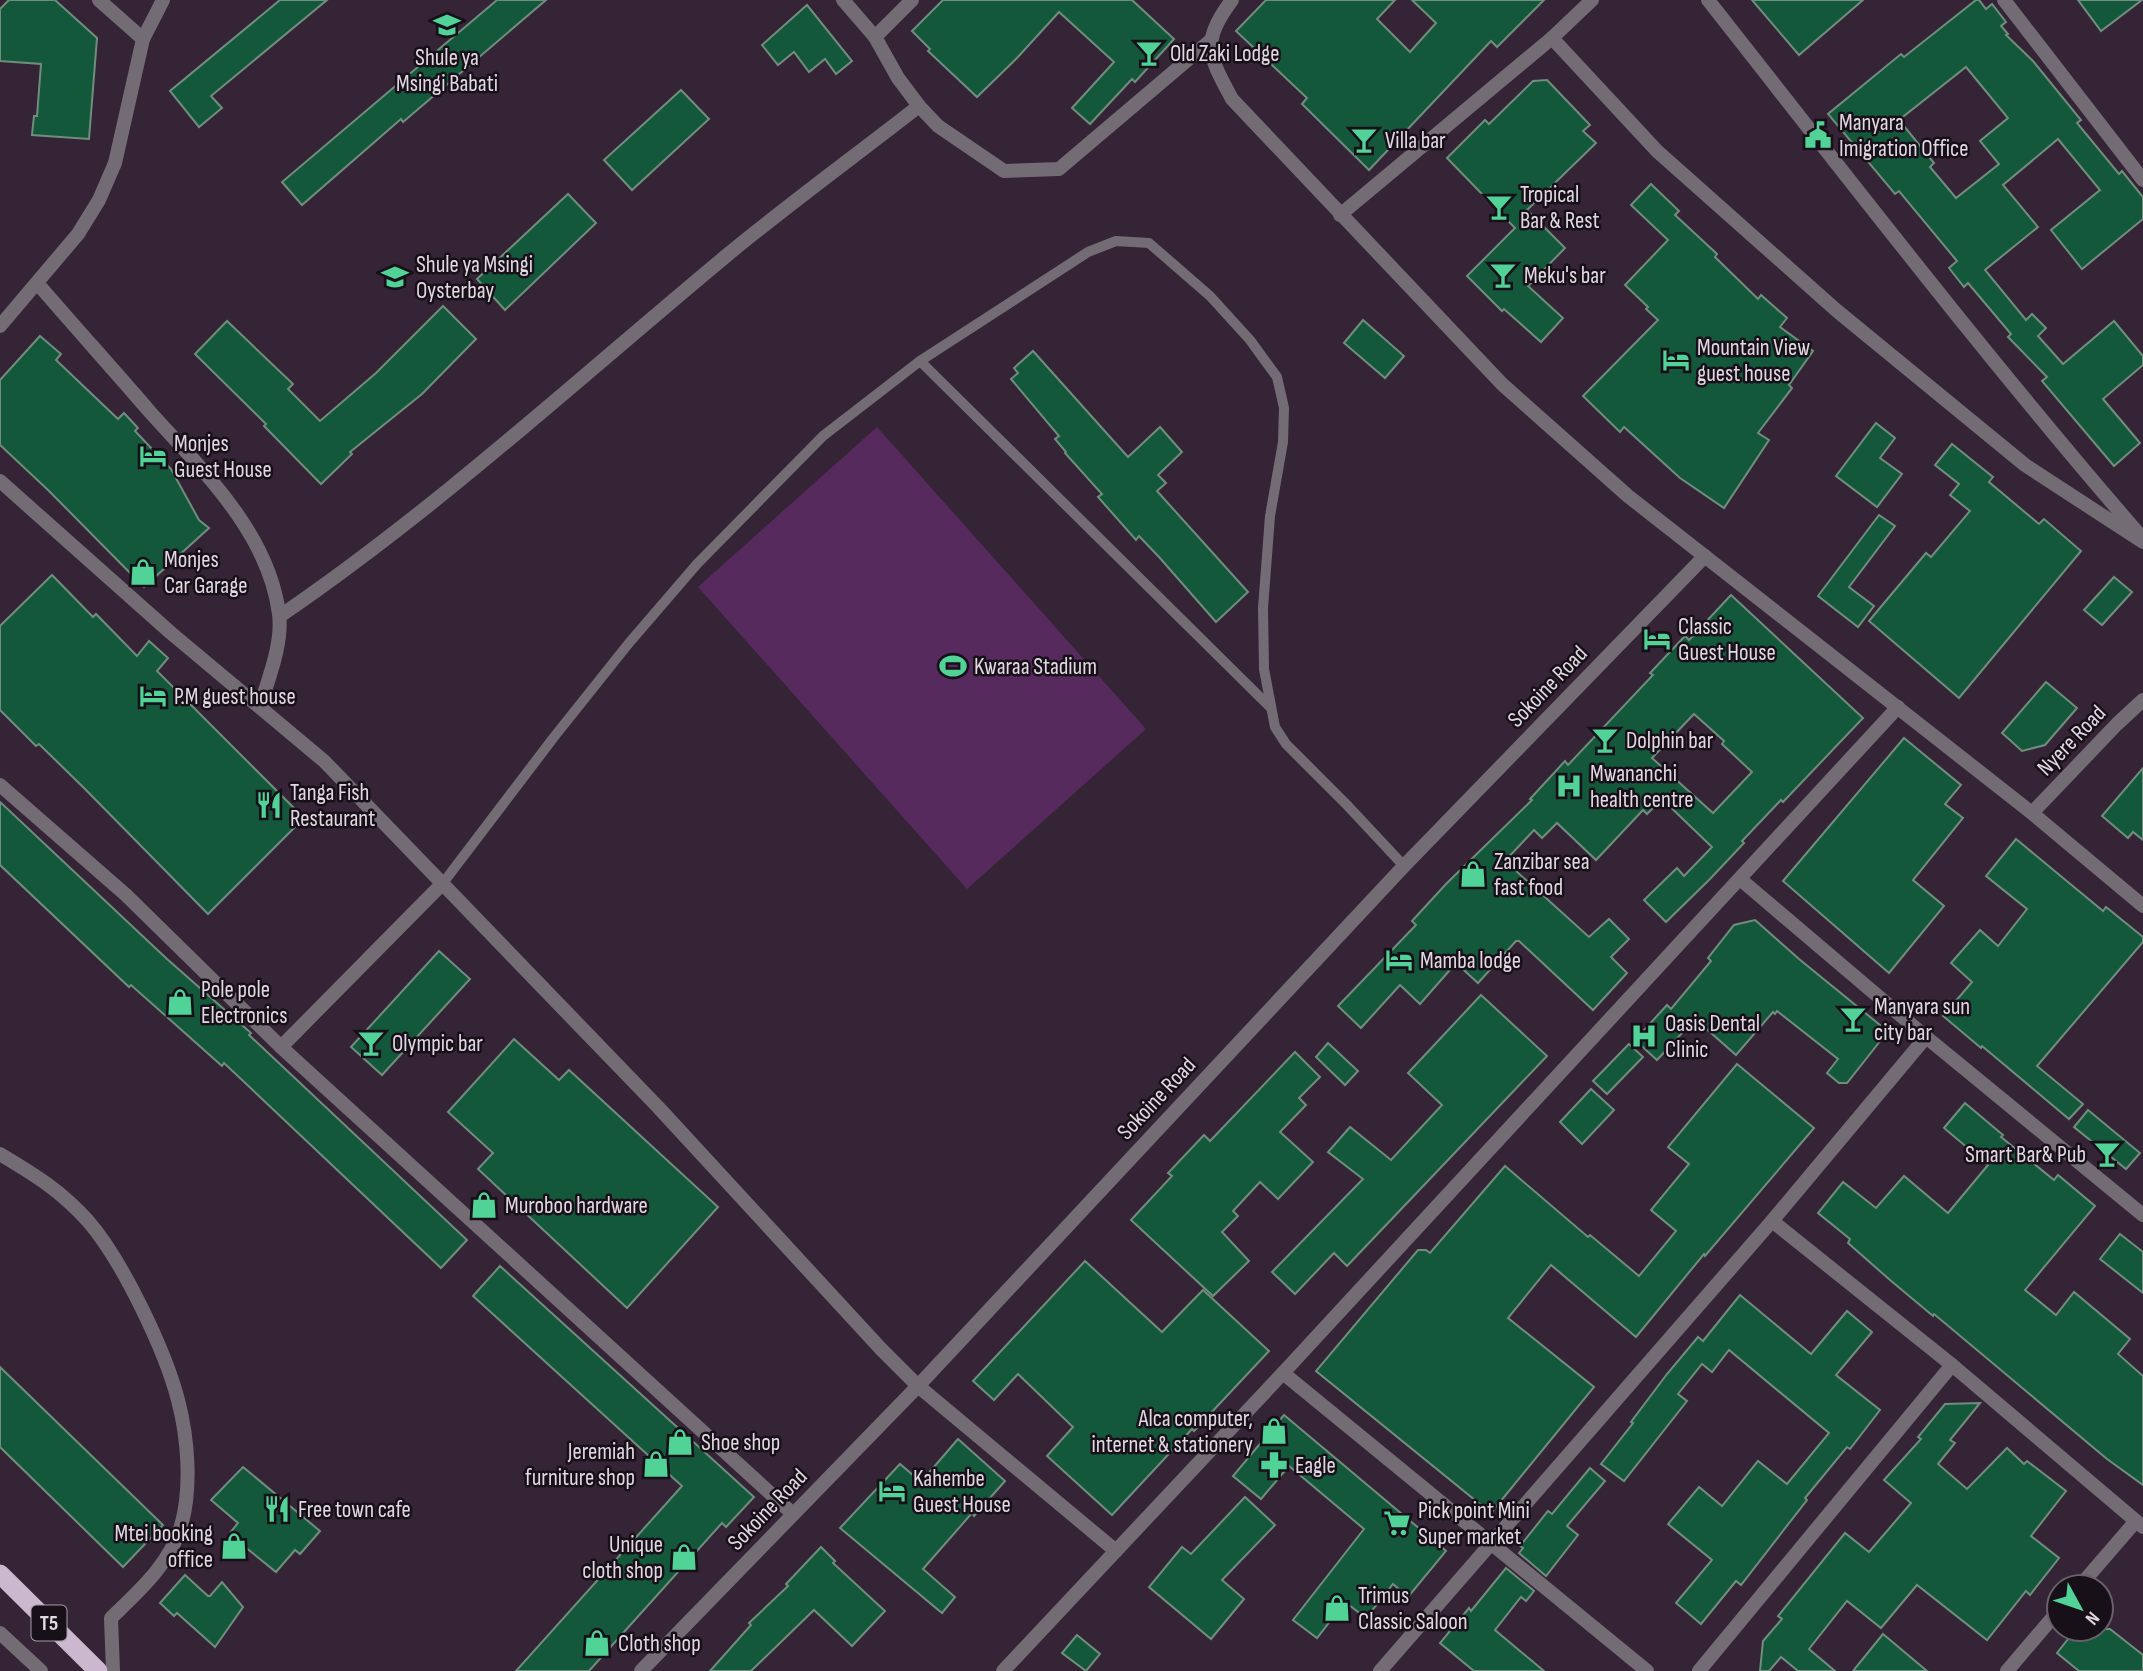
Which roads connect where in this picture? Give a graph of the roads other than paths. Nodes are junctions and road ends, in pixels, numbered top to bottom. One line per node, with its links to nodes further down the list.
1 (99, 0): 11 (street)
2 (163, 0): 11 (street)
3 (843, 0): 9 (street)
4 (912, 0): 9 (street)
5 (1232, 0): 12 (street)
6 (1592, 0): 10 (street)
7 (1708, 0): 20 (street)
8 (2004, 0): 14 (street)
9 (875, 37): 13 (street)
10 (1552, 38): 15 (street); 20 (street)
11 (143, 39): 16 (street)
12 (1211, 40): 13 (street); 15 (street)
13 (919, 106): 22 (street)
14 (2143, 180)
15 (1340, 215): 21 (street)
16 (38, 284): 17 (street); 22 (street)
17 (0, 327)
18 (920, 361): 25 (lane); 25 (lane); 31 (lane)
19 (0, 481): 24 (street)
20 (2143, 541)
21 (1705, 556): 26 (street); 29 (street, Sokoine Road)
22 (279, 616): 24 (street)
23 (2143, 700): 28 (street, Nyere Road)
24 (260, 707): 31 (street)
25 (1270, 707): 29 (lane)
26 (1898, 707): 28 (street); 30 (street)
27 (0, 785): 34 (street)
28 (2032, 813): 32 (street)
29 (1404, 866): 40 (street, Sokoine Road)
30 (1740, 879): 33 (street); 39 (street)
31 (443, 883): 34 (street); 40 (street)
32 (2143, 906)
33 (1926, 1037): 36 (street); 37 (street)
34 (281, 1047): 41 (street)
35 (0, 1154): 51 (street)
36 (2143, 1215)
37 (1772, 1221): 38 (street); 43 (street)
38 (1952, 1365): 42 (street); 56 (street)
39 (1283, 1373): 43 (street); 44 (street)
40 (918, 1386): 41 (street, Sokoine Road); 44 (street)
41 (793, 1514): 52 (street, Sokoine Road)
42 (2139, 1524): 45 (street)
43 (1489, 1543): 54 (street); 55 (street)
44 (1116, 1551): 53 (street)
45 (2092, 1573)
46 (0, 1574): 50 (highway, T5)
47 (2045, 1626): 57 (street)
48 (0, 1633): 49 (street)
49 (41, 1671)
50 (98, 1671)
51 (113, 1671)
52 (641, 1671)
53 (1003, 1671)
54 (1380, 1671)
55 (1647, 1671)
56 (1699, 1671)
57 (2007, 1671)

